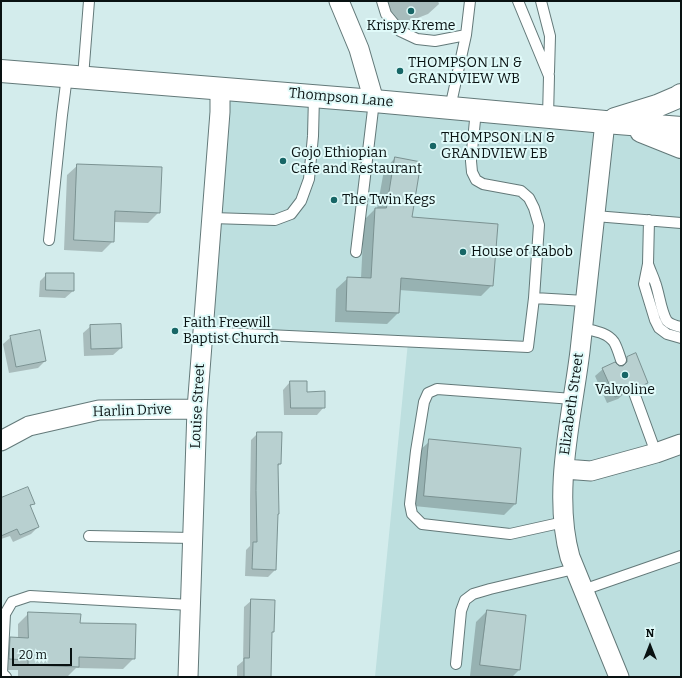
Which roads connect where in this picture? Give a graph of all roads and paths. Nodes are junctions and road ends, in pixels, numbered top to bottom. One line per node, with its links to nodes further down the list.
1 (89, 1): 10 (lane)
2 (339, 1): 14 (street)
3 (382, 1): 7 (lane)
4 (470, 1): 7 (lane)
5 (518, 1): 9 (lane)
6 (541, 1): 9 (lane)
7 (466, 36): 15 (lane)
8 (1, 71): 10 (main road, Thompson Lane)
9 (549, 76): 17 (lane)
10 (75, 77): 11 (main road, Thompson Lane); 25 (lane)
11 (220, 88): 13 (main road, Thompson Lane); 22 (street, Louise Street)
12 (681, 94): 18 (main road)
13 (314, 96): 14 (main road, Thompson Lane); 22 (lane)
14 (374, 101): 15 (main road, Thompson Lane); 26 (lane)
15 (450, 108): 16 (main road, Thompson Lane)
16 (476, 110): 17 (main road, Thompson Lane); 28 (lane)
17 (548, 117): 18 (main road, Thompson Lane)
18 (613, 123): 19 (main road, Thompson Lane); 20 (main road); 21 (street, Elizabeth Street)
19 (681, 128)
20 (681, 147)
21 (595, 216): 23 (lane); 29 (street, Elizabeth Street)
22 (212, 218): 32 (street, Louise Street)
23 (649, 220): 24 (lane); 27 (lane)
24 (681, 222)
25 (49, 240)
26 (356, 252)
27 (648, 264): 30 (lane); 33 (lane)
28 (534, 298): 29 (lane); 32 (lane)
29 (585, 301): 31 (street, Elizabeth Street)
30 (681, 327)
31 (582, 328): 34 (lane); 36 (street, Elizabeth Street)
32 (202, 332): 37 (street, Louise Street)
33 (681, 338)
34 (621, 360)
35 (633, 390): 40 (lane)
36 (573, 398): 41 (street, Elizabeth Street); 42 (lane)
37 (196, 409): 38 (street, Harlin Drive); 44 (street, Louise Street)
38 (1, 441)
39 (681, 444): 40 (street)
40 (656, 453): 41 (street)
41 (564, 468): 42 (street, Elizabeth Street)
42 (564, 522): 46 (street, Elizabeth Street)
43 (88, 536): 44 (lane)
44 (192, 538): 48 (street, Louise Street)
45 (681, 556): 47 (lane)
46 (574, 569): 47 (street, Elizabeth Street); 49 (lane)
47 (583, 590): 52 (street, Elizabeth Street)
48 (190, 605): 50 (lane); 51 (street, Louise Street)
49 (456, 664)
50 (6, 677)
51 (188, 677)
52 (619, 677)

